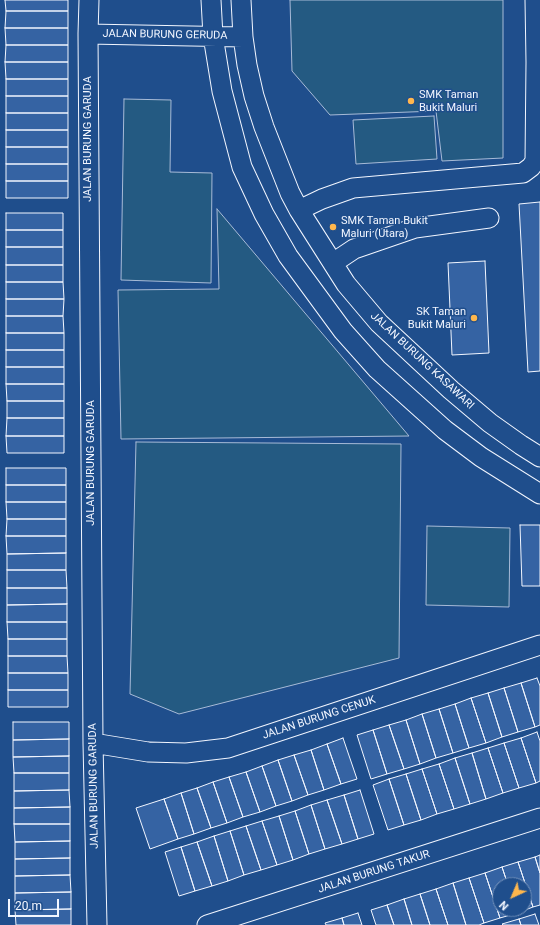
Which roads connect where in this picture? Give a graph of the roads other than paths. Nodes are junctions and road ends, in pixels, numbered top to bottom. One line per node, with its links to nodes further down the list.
1 (88, 0): 5 (street, JALAN BURUNG GARUDA)
2 (211, 0): 6 (street)
3 (241, 0): 7 (street, JALAN BURUNG KASAWARI)
4 (535, 0): 8 (street)
5 (88, 34): 6 (street, JALAN BURUNG GERUDA); 15 (street, JALAN BURUNG GARUDA)
6 (213, 36): 7 (street, JALAN BURUNG GERUDA); 13 (street)
7 (243, 37): 9 (street, JALAN BURUNG KASAWARI)
8 (538, 59): 9 (street)
9 (299, 210): 11 (street, JALAN BURUNG KASAWARI)
10 (489, 218): 11 (street)
11 (333, 263): 12 (street, JALAN BURUNG KASAWARI)
12 (540, 457)
13 (540, 494)
14 (540, 645): 15 (street, JALAN BURUNG CENUK)
15 (92, 743): 17 (street, JALAN BURUNG GARUDA)
16 (540, 818): 18 (street, JALAN BURUNG TAKUR)
17 (97, 925)
18 (207, 925)

